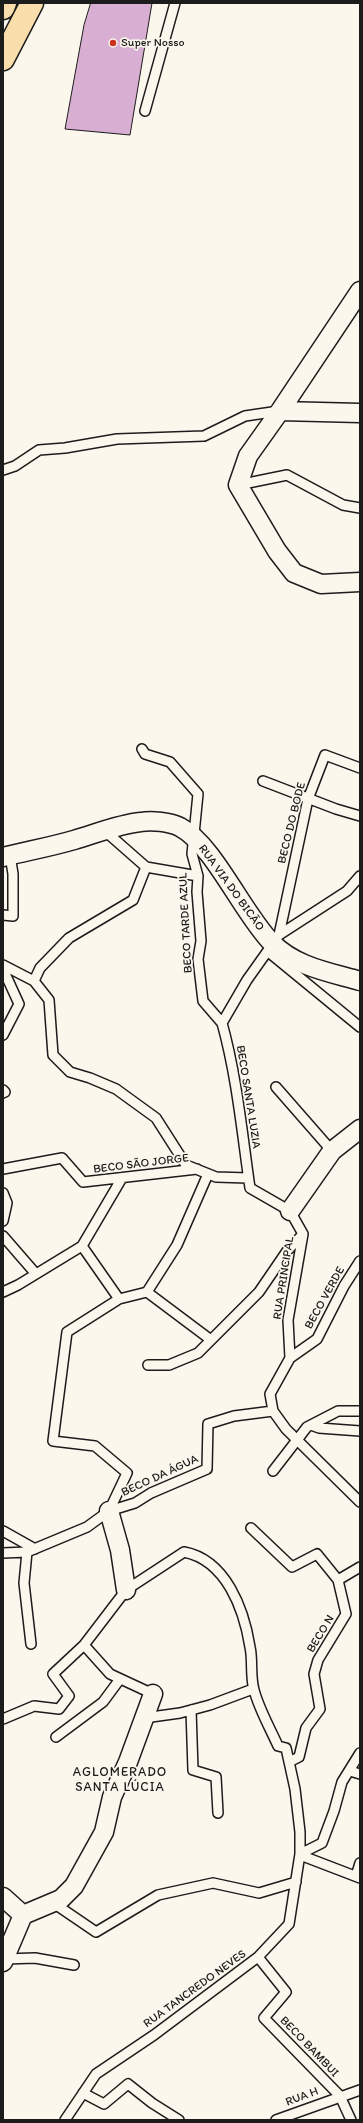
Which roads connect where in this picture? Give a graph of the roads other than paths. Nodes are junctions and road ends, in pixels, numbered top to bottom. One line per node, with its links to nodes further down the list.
1 (4, 3): 4 (highway)
2 (32, 3): 5 (highway)
3 (175, 3): 6 (lane)
4 (3, 8)
5 (3, 59)
6 (145, 111)
7 (360, 291): 8 (street)
8 (280, 411): 9 (street); 10 (lane); 11 (street)
9 (360, 413)
10 (3, 470)
11 (238, 485): 12 (lane); 13 (street)
12 (360, 508)
13 (360, 582)
14 (142, 749): 20 (lane, BECO TARDE AZUL)
15 (360, 768): 17 (lane, BECO DO BODE)
16 (263, 781): 17 (lane)
17 (308, 799): 18 (lane); 26 (lane, BECO DO BODE)
18 (360, 816)
19 (105, 831): 20 (street, RUA VIA DO BICÃO); 21 (street, RUA VIA DO BICÃO); 22 (lane)
20 (194, 838): 23 (lane, BECO TARDE AZUL); 26 (street, RUA VIA DO BICÃO)
21 (7, 856): 25 (lane)
22 (146, 867): 23 (lane); 29 (lane)
23 (198, 876): 31 (lane, BECO TARDE AZUL)
24 (360, 876): 26 (lane)
25 (3, 915)
26 (273, 943): 30 (street, RUA VIA DO BICÃO); 31 (lane); 32 (lane)
27 (3, 965): 29 (lane)
28 (3, 969): 33 (lane)
29 (34, 981): 40 (lane)
30 (360, 981)
31 (222, 1023): 43 (lane, BECO SANTA LUZIA)
32 (360, 1027)
33 (3, 1035)
34 (276, 1087): 38 (lane)
35 (3, 1090): 36 (lane)
36 (3, 1093)
37 (360, 1131): 38 (street)
38 (332, 1151): 46 (street)
39 (3, 1169): 42 (lane, BECO SÃO JORGE)
40 (198, 1169): 41 (lane); 42 (lane, BECO SÃO JORGE)
41 (208, 1174): 43 (lane); 54 (lane)
42 (122, 1178): 50 (lane)
43 (248, 1178): 44 (lane, BECO SANTA LUZIA)
44 (250, 1188): 46 (lane, RUA PRINCIPAL)
45 (3, 1193): 47 (lane)
46 (290, 1211): 48 (lane, RUA PRINCIPAL)
47 (3, 1221)
48 (304, 1234): 56 (lane); 57 (lane, RUA PRINCIPAL)
49 (3, 1236): 52 (lane)
50 (82, 1246): 52 (lane); 55 (lane)
51 (360, 1262): 57 (lane, BECO VERDE)
52 (36, 1274): 53 (lane)
53 (3, 1292)
54 (147, 1292): 55 (lane); 56 (lane)
55 (119, 1299): 66 (lane)
56 (211, 1340): 58 (lane)
57 (290, 1358): 59 (lane)
58 (148, 1365)
59 (274, 1411): 63 (lane); 66 (lane, BECO DA ÁGUA)
60 (360, 1411): 61 (lane)
61 (311, 1425): 62 (lane); 63 (lane)
62 (360, 1431)
63 (297, 1439): 64 (lane); 65 (lane)
64 (273, 1471)
65 (360, 1502)
66 (109, 1511): 69 (lane); 73 (street)
67 (251, 1528): 72 (lane)
68 (3, 1531): 69 (lane)
69 (31, 1550): 70 (lane); 74 (lane)
70 (3, 1554)
71 (360, 1567): 72 (lane)
72 (338, 1580): 84 (lane, BECO N)
73 (126, 1590): 75 (lane); 77 (lane)
74 (31, 1644)
75 (84, 1645): 76 (lane); 81 (lane)
76 (120, 1679): 78 (lane); 82 (lane)
77 (254, 1689): 79 (lane); 84 (lane, RUA TANCREDO NEVES)
78 (153, 1694): 80 (street)
79 (191, 1710): 80 (lane); 87 (lane)
80 (144, 1718): 93 (street)
81 (3, 1719)
82 (56, 1737)
83 (360, 1753): 85 (lane)
84 (289, 1762): 88 (lane, RUA TANCREDO NEVES)
85 (350, 1771): 86 (lane); 88 (lane)
86 (360, 1774)
87 (218, 1813)
88 (300, 1855): 90 (lane); 91 (lane, RUA TANCREDO NEVES)
89 (360, 1863): 90 (lane)
90 (358, 1877)
91 (296, 1882): 93 (lane); 95 (lane, RUA TANCREDO NEVES)
92 (3, 1897): 94 (street)
93 (52, 1902): 94 (street)
94 (23, 1915): 96 (street)
95 (258, 1957): 99 (lane, RUA TANCREDO NEVES); 100 (lane, BECO BAMBUI)
96 (4, 1960): 97 (lane)
97 (74, 1964)
98 (360, 2090): 100 (lane, RUA H)
99 (83, 2093): 101 (lane, RUA TANCREDO NEVES); 102 (lane)
100 (340, 2096): 103 (lane, RUA H); 104 (lane, BECO BAMBUI)
101 (65, 2120)
102 (179, 2120)
103 (276, 2120)
104 (351, 2120)

